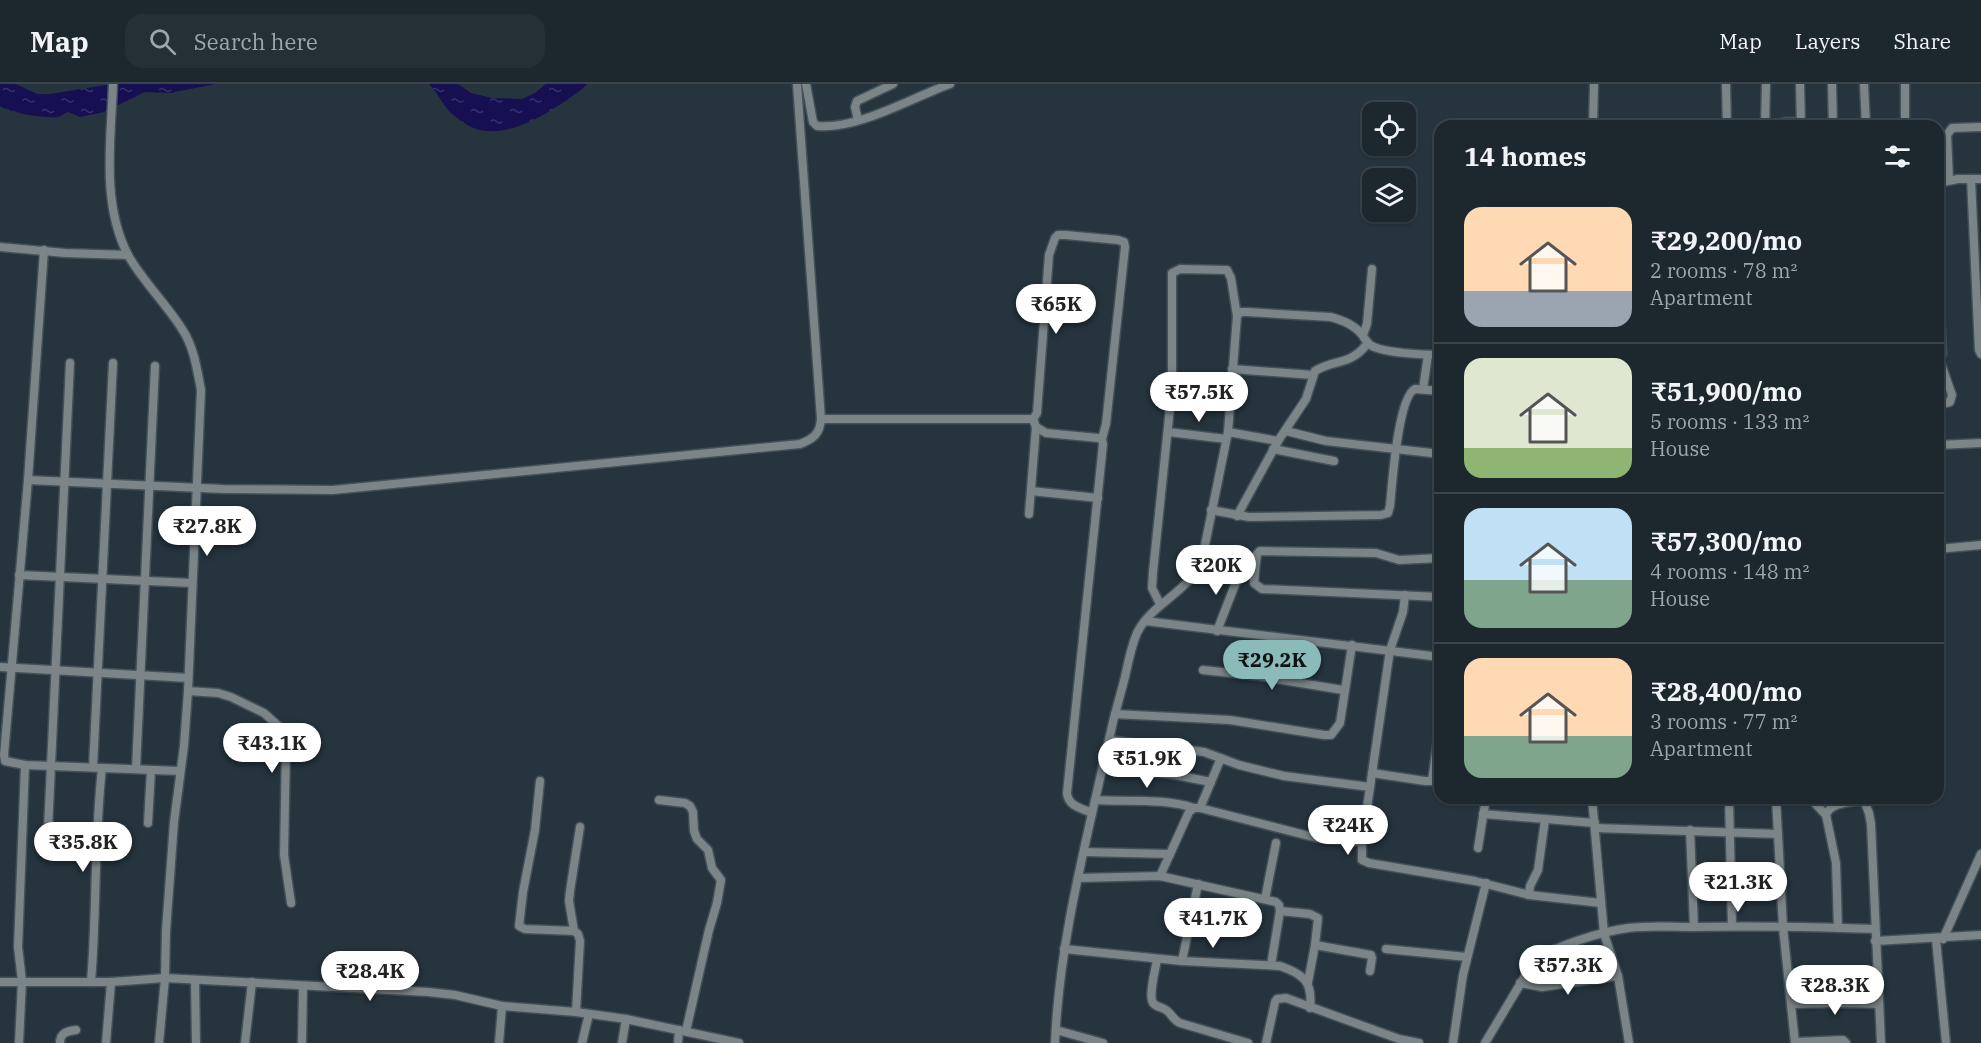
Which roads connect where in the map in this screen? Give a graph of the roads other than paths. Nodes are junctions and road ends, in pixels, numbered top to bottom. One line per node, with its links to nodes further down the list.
1 (113, 84): 30 (street)
2 (797, 84): 46 (street)
3 (806, 84): 14 (street)
4 (892, 84): 14 (street)
5 (950, 84): 13 (street)
6 (1594, 84): 15 (street)
7 (1726, 84): 16 (street)
8 (1766, 84): 17 (street)
9 (1800, 84): 18 (street)
10 (1832, 84): 19 (street)
11 (1864, 84): 20 (street)
12 (1905, 84): 21 (street)
13 (933, 87): 14 (street)
14 (858, 120)
15 (1593, 120)
16 (1727, 120)
17 (1766, 120)
18 (1801, 120)
19 (1833, 120)
20 (1866, 120)
21 (1905, 120)
22 (1981, 127): 25 (street)
23 (1971, 179): 24 (street); 25 (street); 27 (street)
24 (1981, 179)
25 (1949, 180): 26 (street)
26 (1944, 181)
27 (1977, 233): 34 (street)
28 (0, 247): 29 (street)
29 (44, 250): 30 (street); 58 (street)
30 (128, 255): 62 (street)
31 (1372, 269): 33 (street)
32 (1237, 316): 33 (street); 40 (street); 49 (street)
33 (1365, 339): 35 (street); 41 (street)
34 (1981, 354)
35 (1428, 355): 36 (street); 43 (street)
36 (1434, 355)
37 (70, 363): 59 (street)
38 (113, 363): 60 (street)
39 (155, 366): 61 (street)
40 (1232, 369): 41 (street); 50 (street)
41 (1313, 375): 48 (street)
42 (1944, 375): 45 (street)
43 (1423, 389): 44 (street); 55 (street)
44 (1434, 390)
45 (1944, 404)
46 (821, 419): 47 (street); 62 (street)
47 (1035, 423): 51 (street); 51 (street); 63 (street)
48 (1286, 431): 53 (street); 55 (street)
49 (1168, 432): 50 (street); 81 (street)
50 (1227, 435): 53 (street); 65 (street)
51 (1102, 440): 64 (street)
52 (1981, 443): 54 (street)
53 (1276, 445): 57 (street); 67 (street)
54 (1944, 445)
55 (1395, 448): 56 (street); 67 (street)
56 (1434, 453)
57 (1334, 461)
58 (28, 480): 59 (street); 74 (street)
59 (66, 482): 60 (street); 75 (street)
60 (107, 484): 61 (street); 76 (street)
61 (150, 486): 62 (street); 77 (street)
62 (197, 488): 78 (street)
63 (1031, 491): 64 (street); 66 (street)
64 (1098, 498): 122 (street)
65 (1211, 510): 67 (street); 71 (street)
66 (1029, 514)
67 (1237, 516)
68 (1981, 545): 69 (street)
69 (1944, 548)
70 (1434, 558): 72 (street)
71 (1199, 563): 73 (street); 81 (street)
72 (1255, 571): 73 (street); 79 (street)
73 (1240, 572): 83 (street)
74 (19, 575): 75 (street); 88 (street)
75 (60, 577): 76 (street); 90 (street)
76 (104, 579): 77 (street); 91 (street)
77 (145, 581): 78 (street); 92 (street)
78 (192, 583): 93 (street)
79 (1405, 595): 80 (street); 85 (street)
80 (1434, 597)
81 (1160, 604): 82 (street)
82 (1145, 621): 83 (street); 96 (street)
83 (1217, 631): 84 (street)
84 (1352, 645): 85 (street); 94 (street)
85 (1390, 650): 86 (street); 107 (street)
86 (1434, 656)
87 (0, 667): 88 (street)
88 (10, 668): 90 (street); 99 (street)
89 (1203, 670): 94 (street)
90 (55, 671): 91 (street); 101 (street)
91 (98, 673): 92 (street); 103 (street)
92 (141, 675): 93 (street); 104 (street)
93 (188, 678): 95 (street)
94 (1343, 690): 96 (street)
95 (188, 691): 106 (street); 145 (street)
96 (1115, 714): 97 (street)
97 (1109, 740): 98 (street); 102 (street)
98 (1221, 758): 110 (street); 111 (street)
99 (3, 761): 100 (street)
100 (25, 765): 101 (street); 169 (street)
101 (50, 766): 103 (street); 132 (street)
102 (1103, 766): 110 (street); 113 (street)
103 (98, 767): 104 (street); 132 (street)
104 (136, 769): 105 (street)
105 (151, 770): 106 (street); 126 (street)
106 (180, 771): 167 (street)
107 (1372, 773): 109 (street); 111 (street)
108 (540, 781): 153 (street)
109 (1434, 781)
110 (1211, 782): 121 (street)
111 (1370, 787): 134 (street)
112 (659, 800): 186 (street)
113 (1095, 800): 121 (street); 122 (street)
114 (1485, 804): 123 (street)
115 (1593, 804): 127 (street)
116 (1729, 804): 130 (street)
117 (1776, 804): 131 (street)
118 (1816, 804): 124 (street)
119 (1841, 804): 124 (street)
120 (1866, 804): 152 (street)
121 (1197, 808): 134 (street); 137 (street)
122 (1092, 813): 136 (street)
123 (1483, 814): 125 (street); 135 (street)
124 (1826, 815): 151 (street)
125 (1545, 820): 127 (street); 143 (street)
126 (148, 823)
127 (1595, 825): 129 (street); 146 (street)
128 (580, 827): 153 (street)
129 (1690, 830): 130 (street); 149 (street)
130 (1730, 832): 131 (street); 148 (street)
131 (1778, 834): 150 (street)
132 (97, 839): 171 (street)
133 (1276, 843): 144 (street)
134 (1362, 843): 141 (street)
135 (1478, 848)
136 (1084, 852): 137 (street); 140 (street)
137 (1170, 854): 139 (street)
138 (1981, 854): 156 (street)
139 (1160, 876): 140 (street); 142 (street)
140 (1078, 878): 159 (street)
141 (1486, 883): 143 (street); 161 (street)
142 (1198, 884): 144 (street); 163 (street)
143 (1529, 895): 146 (street)
144 (1265, 899): 147 (street)
145 (291, 903)
146 (1601, 903): 154 (street)
147 (1280, 911): 158 (street); 164 (street)
148 (1732, 926): 149 (street); 150 (street)
149 (1694, 927): 154 (street)
150 (1783, 927): 151 (street); 177 (street)
151 (1838, 928): 152 (street)
152 (1875, 929): 157 (street)
153 (574, 931): 181 (street)
154 (1604, 934): 166 (street); 175 (street)
155 (1981, 935): 156 (street)
156 (1940, 939): 157 (street); 210 (street)
157 (1875, 941): 178 (street)
158 (1315, 945): 165 (street); 174 (street)
159 (1064, 949): 162 (street); 185 (street)
160 (1386, 949): 161 (street)
161 (1467, 957): 205 (street)
162 (1157, 959): 163 (street); 202 (street)
163 (1182, 961): 164 (street)
164 (1271, 965): 174 (street)
165 (1370, 971)
166 (1618, 976): 175 (street); 207 (street)
167 (165, 978): 168 (street); 172 (street); 191 (street)
168 (195, 980): 173 (street); 192 (street)
169 (22, 981): 170 (street); 171 (street); 188 (street)
170 (0, 982)
171 (91, 982): 172 (street)
172 (111, 982): 190 (street)
173 (252, 982): 176 (street); 193 (street)
174 (1308, 982): 180 (street)
175 (1520, 983): 206 (street)
176 (303, 986): 179 (street); 194 (street)
177 (1791, 1004): 178 (street); 187 (street)
178 (1879, 1004): 209 (street)
179 (502, 1006): 181 (street); 195 (street)
180 (1310, 1008): 203 (street); 204 (street)
181 (576, 1012): 182 (street)
182 (589, 1014): 183 (street); 196 (street)
183 (626, 1019): 186 (street); 197 (street)
184 (76, 1030): 189 (street)
185 (1056, 1030): 200 (street); 201 (street)
186 (683, 1031): 198 (street); 199 (street)
187 (1795, 1042): 208 (street)
188 (19, 1043)
189 (60, 1043)
190 (106, 1043)
191 (159, 1043)
192 (196, 1043)
193 (245, 1043)
194 (302, 1043)
195 (499, 1043)
196 (582, 1043)
197 (622, 1043)
198 (678, 1043)
199 (739, 1043)
200 (1055, 1043)
201 (1102, 1043)
202 (1248, 1043)
203 (1266, 1043)
204 (1419, 1043)
205 (1453, 1043)
206 (1485, 1043)
207 (1629, 1043)
208 (1846, 1043)
209 (1881, 1043)
210 (1947, 1043)

